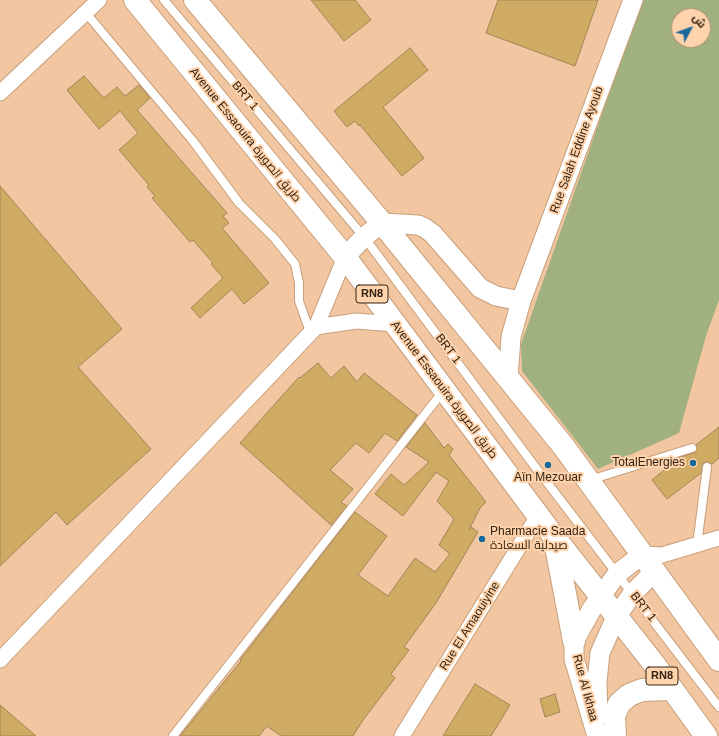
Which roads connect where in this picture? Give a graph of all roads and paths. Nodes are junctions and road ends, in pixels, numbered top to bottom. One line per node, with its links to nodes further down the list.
1 (99, 0): 6 (street)
2 (135, 0): 10 (main road, Avenue Essaouira طريق الصويرة / RN8)
3 (164, 0): 9 (lane, BRT 1)
4 (195, 0): 8 (main road)
5 (633, 0): 11 (street, Rue Salah Eddine Ayoub)
6 (86, 13): 7 (street); 13 (lane)
7 (0, 93)
8 (382, 223): 9 (street); 11 (street); 14 (main road)
9 (364, 237): 10 (street); 24 (lane, BRT 1)
10 (345, 257): 12 (main road, Avenue Essaouira طريق الصويرة / RN8); 13 (street)
11 (521, 301): 14 (street, Rue Salah Eddine Ayoub)
12 (394, 324): 13 (street); 15 (main road, Avenue Essaouira طريق الصويرة / RN8)
13 (313, 330): 29 (street)
14 (508, 379): 18 (main road)
15 (444, 389): 19 (main road, Avenue Essaouira طريق الصويرة / RN8); 33 (lane)
16 (692, 448): 18 (lane)
17 (707, 468): 22 (lane)
18 (588, 480): 23 (main road)
19 (538, 516): 20 (main road, Avenue Essaouira طريق الصويرة / RN8); 34 (street, Rue El Amaouiyine)
20 (554, 538): 26 (main road, Avenue Essaouira طريق الصويرة / RN8); 28 (main road)
21 (719, 538): 22 (street)
22 (696, 545): 23 (street)
23 (653, 561): 24 (street); 25 (street, Rue Al Ikhaa); 30 (main road)
24 (617, 574): 25 (lane, BRT 1); 26 (street)
25 (633, 593): 27 (street, Rue Al Ikhaa); 32 (lane, BRT 1)
26 (600, 596): 27 (main road, RN8); 28 (street)
27 (616, 617): 31 (main road, RN8); 35 (street, Rue Al Ikhaa)
28 (574, 641): 35 (street, Rue Al Ikhaa)
29 (0, 660)
30 (719, 660)
31 (671, 689): 36 (main road); 37 (main road, RN8)
32 (719, 708)
33 (173, 736)
34 (402, 736)
35 (598, 736)
36 (615, 736)
37 (706, 736)

